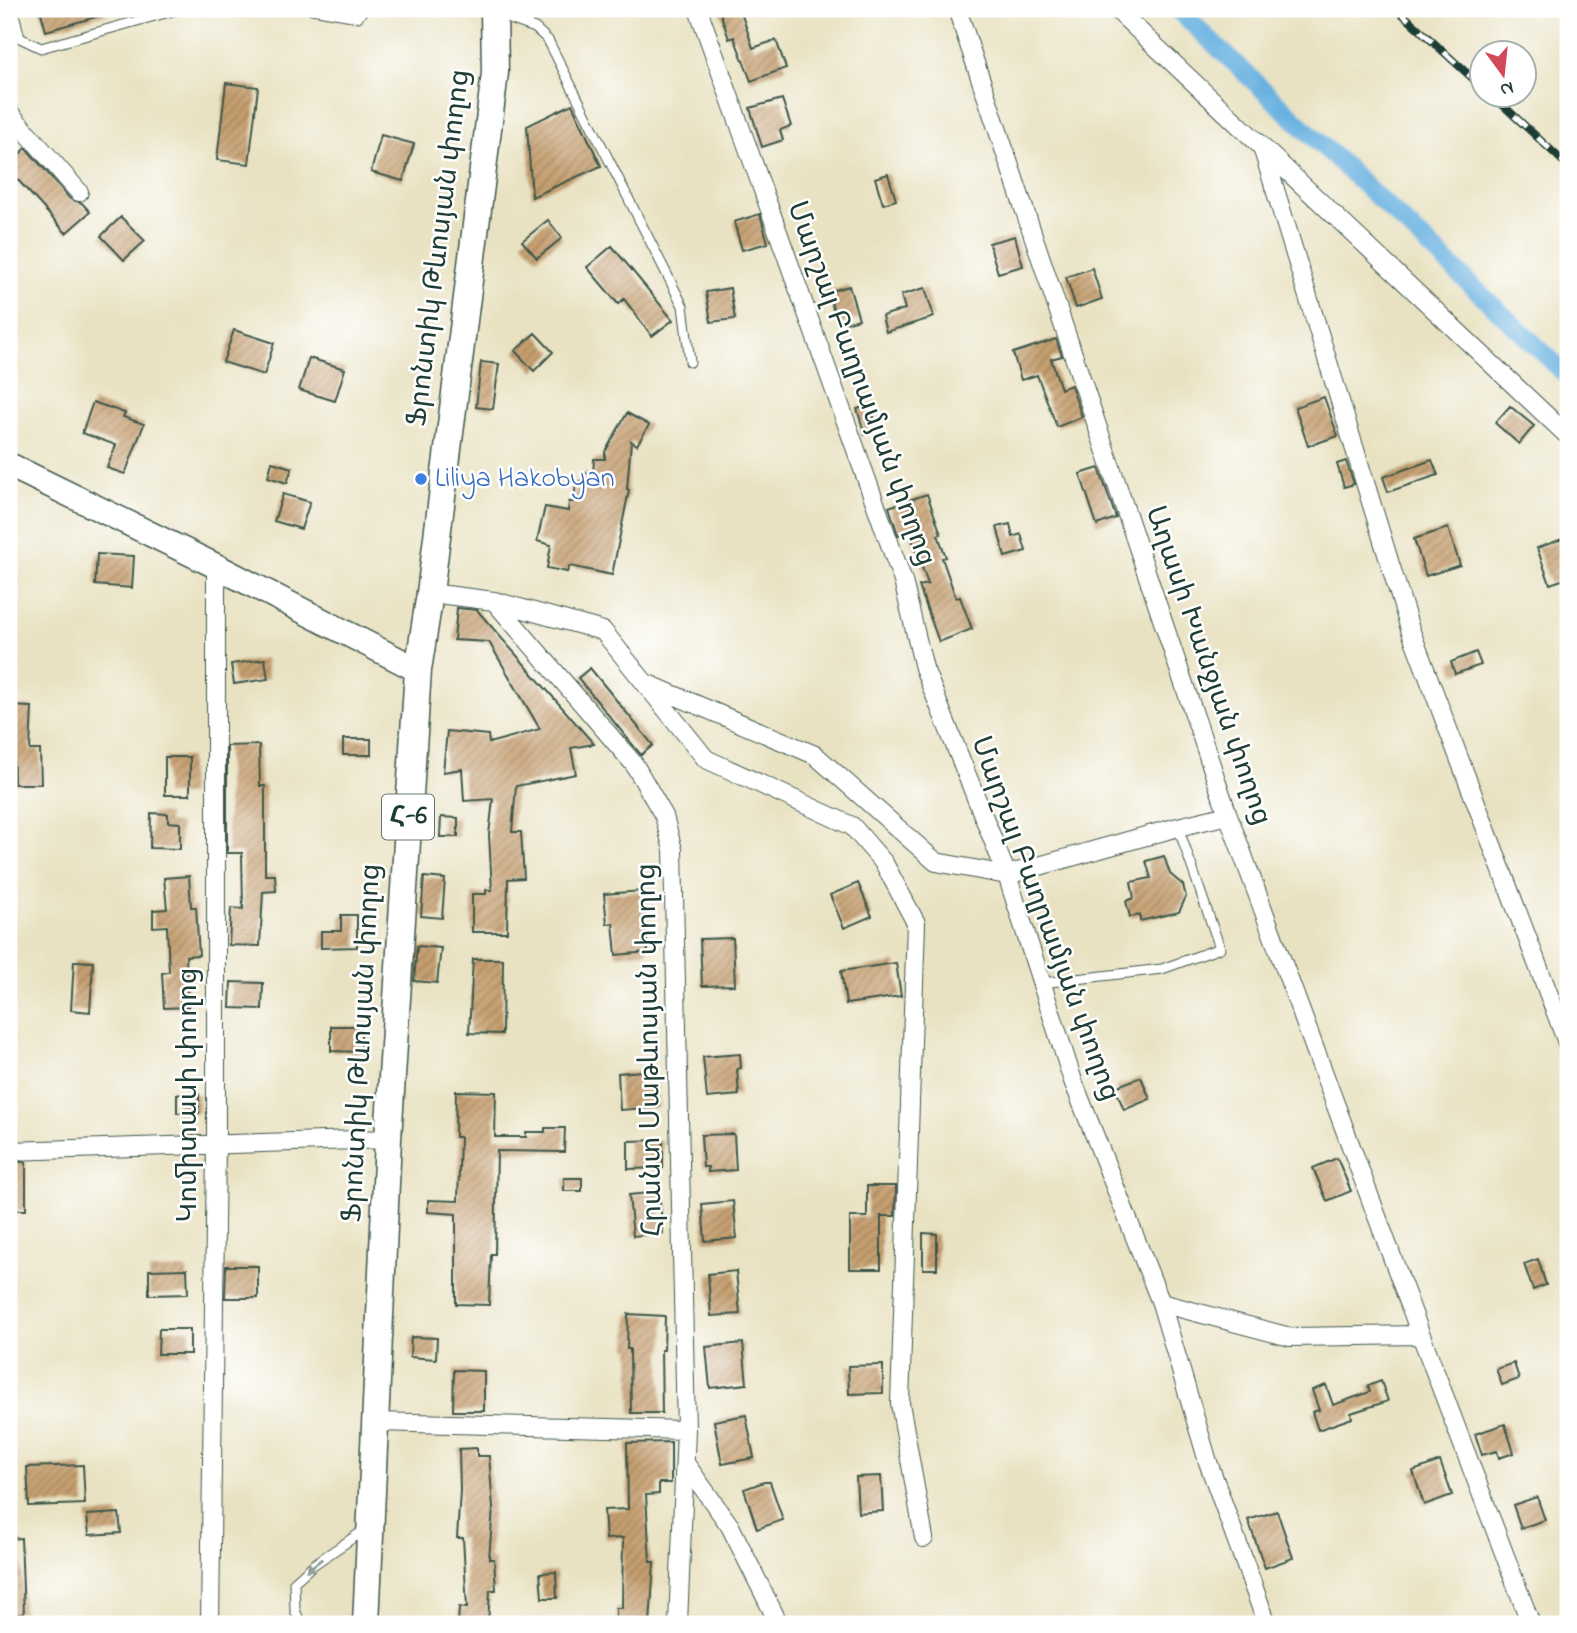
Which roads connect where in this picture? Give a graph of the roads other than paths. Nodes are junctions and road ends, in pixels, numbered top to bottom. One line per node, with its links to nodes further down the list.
1 (13, 9): 2 (lane)
2 (180, 9)
3 (312, 9): 4 (lane)
4 (364, 9)
5 (698, 9): 22 (street, Մարշալ Բաղրամյան փողոց)
6 (957, 9): 20 (street, Աղասի Խանջյան փողոց)
7 (1115, 9): 10 (street)
8 (495, 10): 12 (lane); 16 (main road, Ֆրոնտիկ Թևոսյան փողոց / Հ-6)
9 (9, 112): 11 (street)
10 (1262, 148): 13 (street); 24 (street)
11 (79, 192)
12 (690, 362)
13 (1568, 436)
14 (9, 465): 15 (street)
15 (216, 566): 18 (street); 26 (street, Կոմիտասի փողոց)
16 (430, 593): 17 (street); 18 (main road, Ֆրոնտիկ Թևոսյան փողոց / Հ-6)
17 (495, 601): 19 (street); 31 (street, Հրանտ Մաթևոսյան փողոց)
18 (418, 670): 25 (main road, Ֆրոնտիկ Թևոսյան փողոց / Հ-6)
19 (644, 682): 22 (street); 34 (street)
20 (1228, 815): 21 (street); 29 (street, Աղասի Խանջյան փողոց)
21 (1178, 827): 22 (street); 23 (lane)
22 (1007, 875): 23 (street, Մարշալ Բաղրամյան փողոց)
23 (1040, 983): 28 (street, Մարշալ Բաղրամյան փողոց)
24 (1568, 1045)
25 (388, 1139): 26 (street); 30 (main road, Ֆրոնտիկ Թևոսյան փողոց / Հ-6)
26 (216, 1145): 27 (street); 35 (street, Կոմիտասի փողոց)
27 (9, 1151)
28 (1161, 1303): 29 (street); 40 (street, Մարշալ Բաղրամյան փողոց)
29 (1421, 1335): 41 (street)
30 (376, 1422): 31 (street); 33 (main road, Ֆրոնտիկ Թևոսյան փողոց / Հ-6)
31 (686, 1430): 32 (street, Հրանտ Մաթևոսյան փողոց)
32 (685, 1463): 38 (street, Հրանտ Մաթևոսյան փողոց); 39 (street)
33 (370, 1526): 36 (lane, one-way to 36); 37 (main road, Ֆրոնտիկ Թևոսյան փողոց / Հ-6)
34 (924, 1538)
35 (210, 1624)
36 (301, 1624)
37 (366, 1624)
38 (678, 1624)
39 (779, 1624)
40 (1267, 1624)
41 (1531, 1624)

